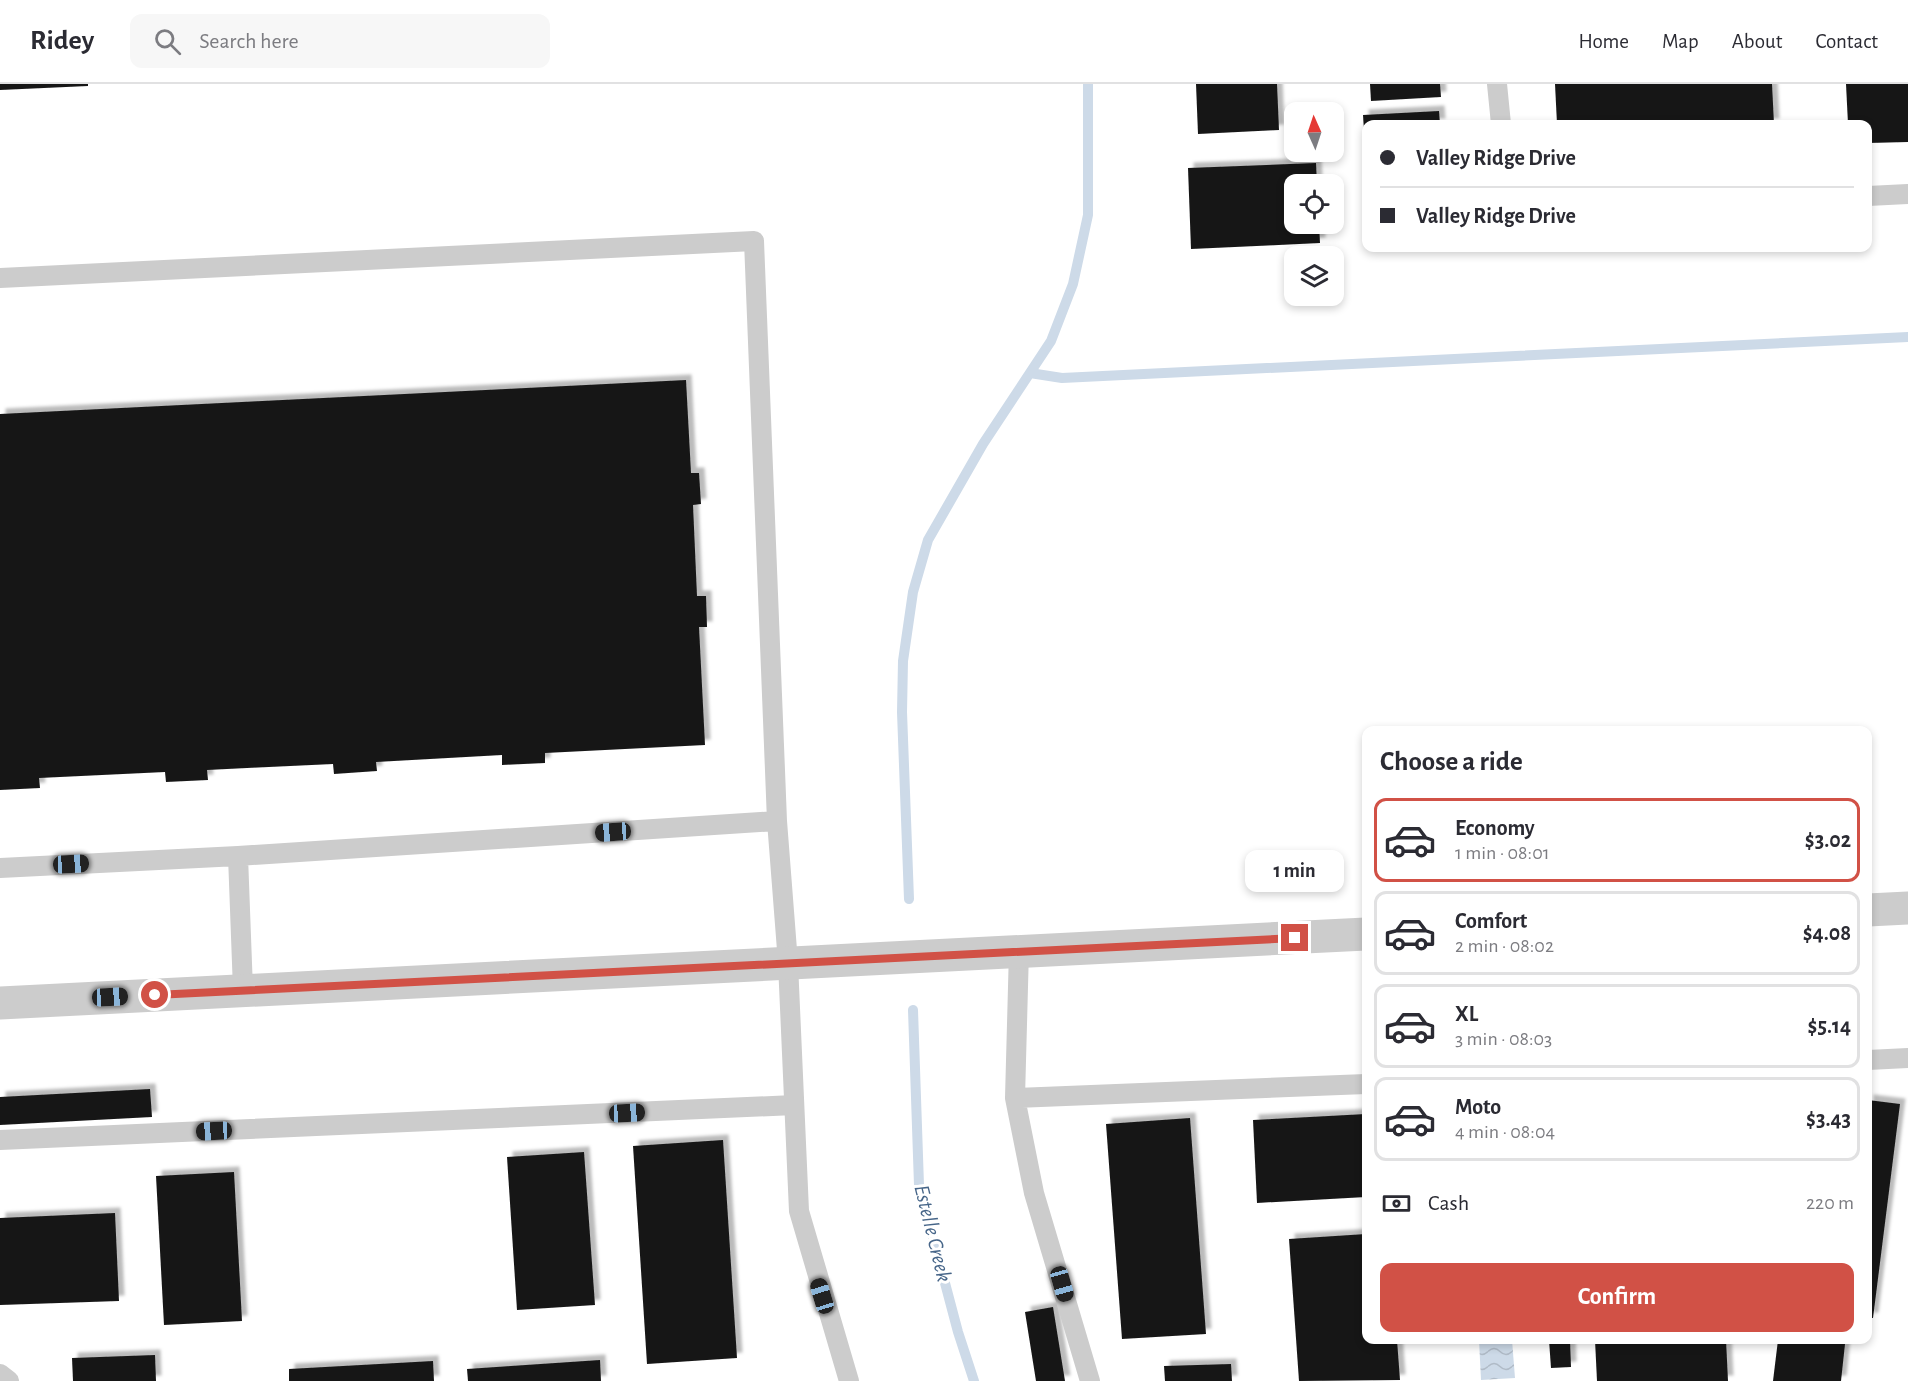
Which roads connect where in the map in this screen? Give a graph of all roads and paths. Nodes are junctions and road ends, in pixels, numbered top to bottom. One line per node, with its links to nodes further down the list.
1 (1497, 84): 2 (lane)
2 (1501, 120)
3 (1908, 194): 4 (lane)
4 (1872, 196)
5 (0, 278): 6 (lane)
6 (777, 821): 7 (lane); 13 (lane)
7 (238, 856): 8 (lane); 14 (lane)
8 (0, 868)
9 (1908, 908): 10 (street)
10 (1872, 910)
11 (1362, 934): 12 (street)
12 (1019, 950): 13 (street); 19 (lane)
13 (788, 963): 14 (street); 20 (lane)
14 (243, 990): 15 (street)
15 (0, 1003)
16 (1908, 1058): 17 (lane)
17 (1872, 1060)
18 (1362, 1084): 19 (lane)
19 (1015, 1098): 25 (lane)
20 (794, 1105): 21 (lane); 24 (lane)
21 (0, 1140)
22 (0, 1374): 23 (lane)
23 (9, 1381)
24 (849, 1381)
25 (1090, 1381)

